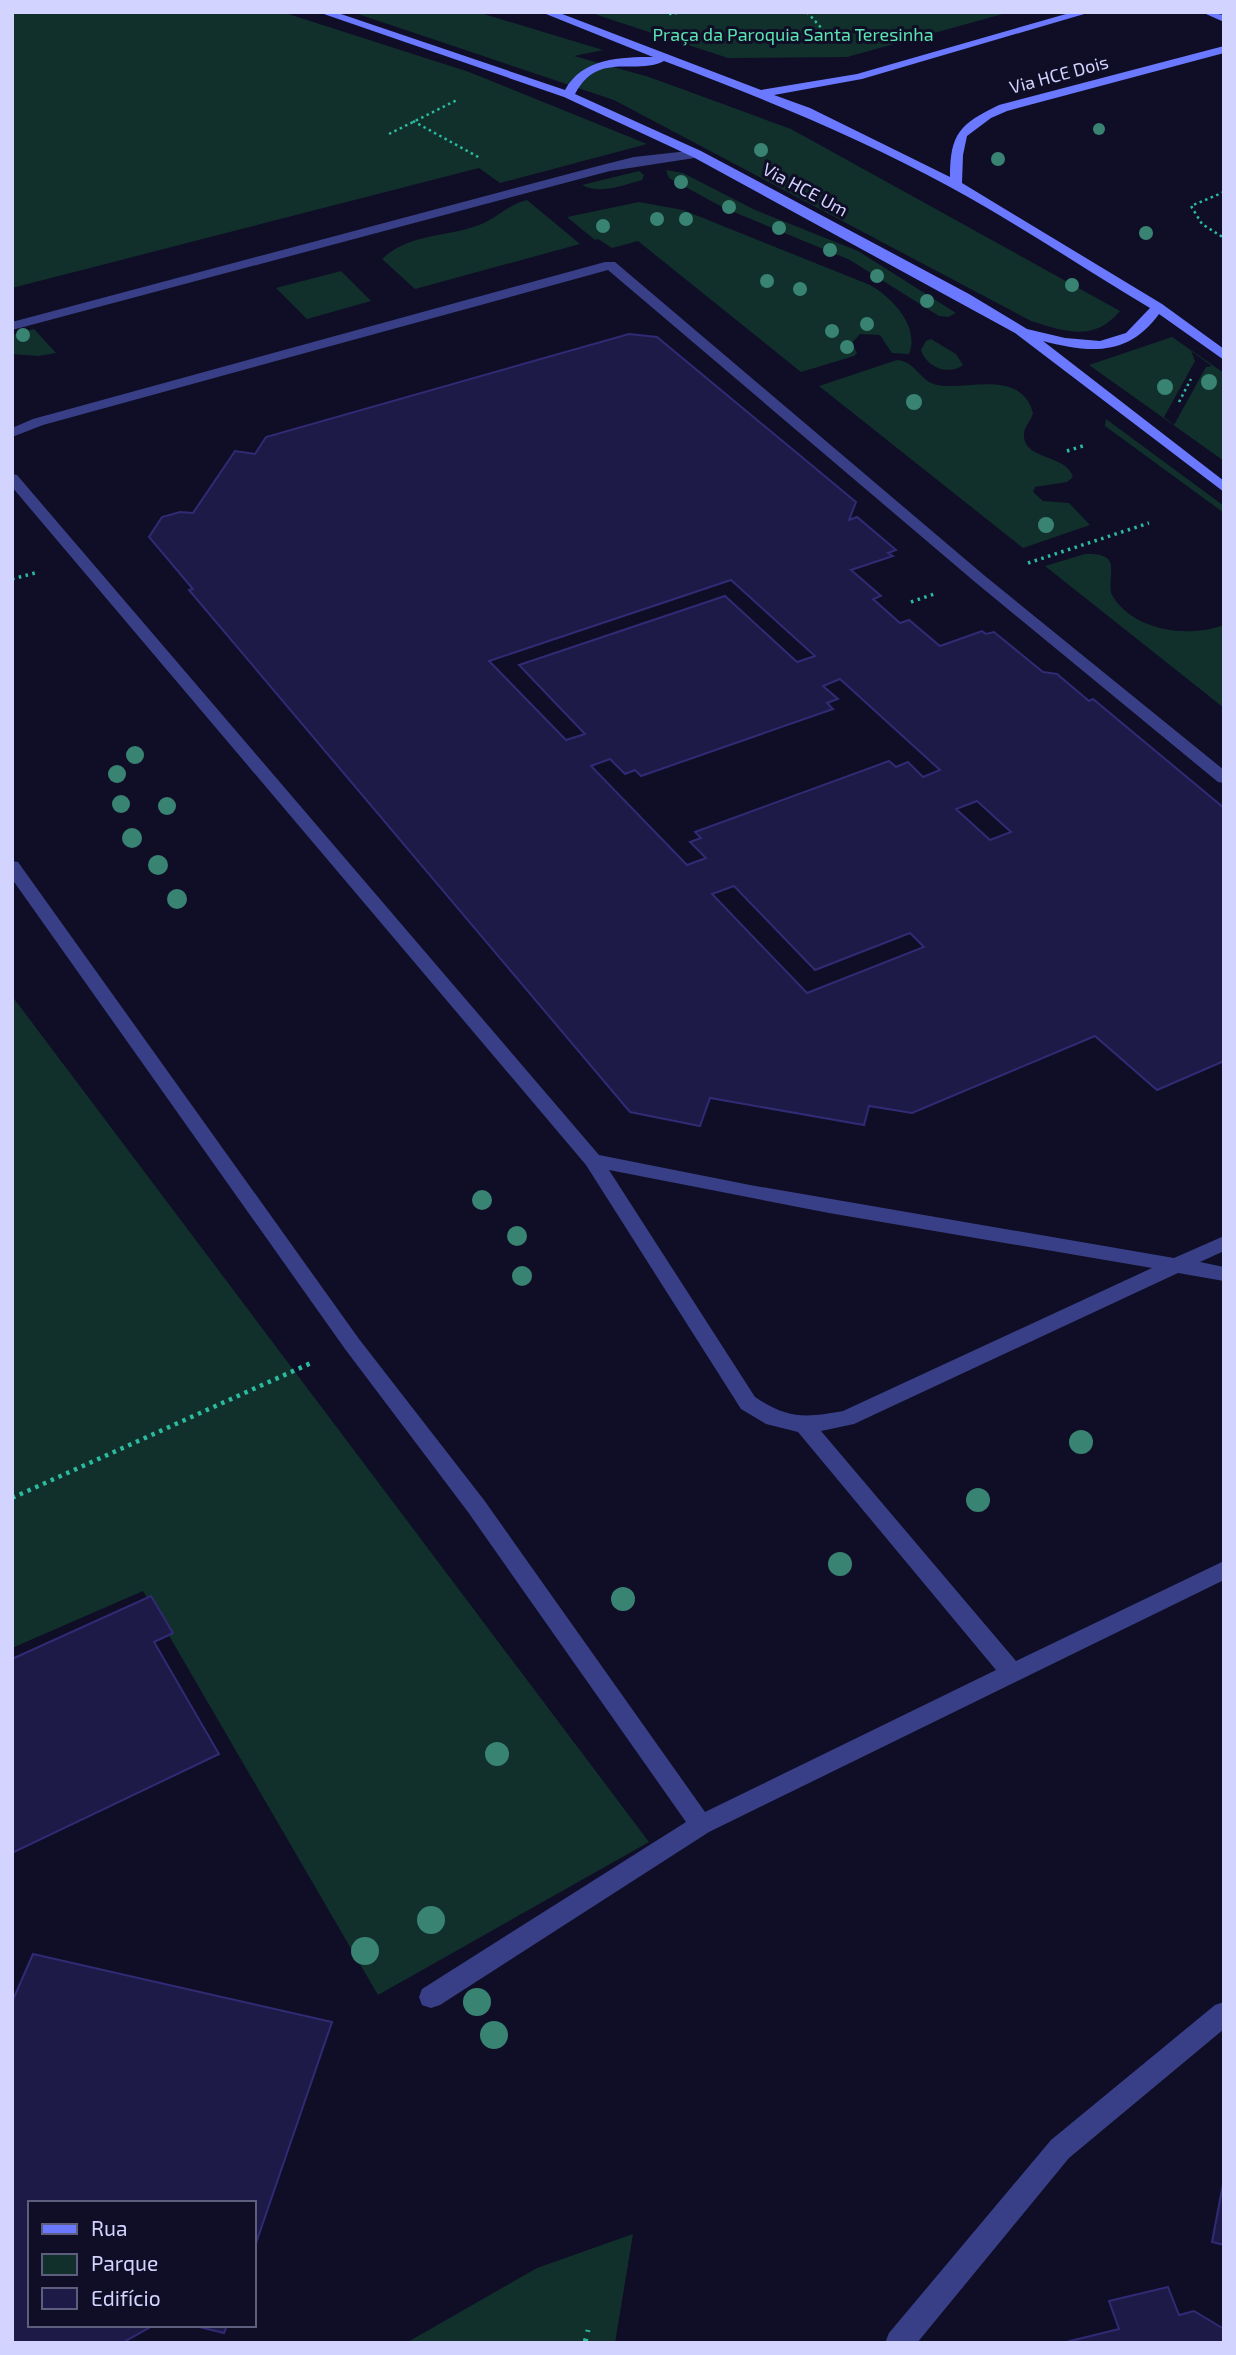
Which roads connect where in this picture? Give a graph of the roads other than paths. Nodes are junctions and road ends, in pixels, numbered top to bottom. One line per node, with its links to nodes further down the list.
1 (323, 12): 9 (main road, Via HCE Um)
2 (546, 12): 7 (main road)
3 (1086, 12): 8 (main road)
4 (1210, 12): 5 (main road)
5 (1224, 19)
6 (1224, 49): 11 (main road, Via HCE Dois)
7 (667, 59): 8 (main road); 9 (main road)
8 (756, 93): 11 (main road)
9 (568, 95): 10 (main road, Via HCE Um)
10 (697, 154): 13 (street); 14 (main road, Via HCE Um)
11 (956, 185): 12 (main road)
12 (1157, 307): 14 (main road); 15 (main road)
13 (12, 326)
14 (1020, 330): 18 (main road, Via HCE Um)
15 (1224, 356)
16 (12, 433): 19 (street)
17 (12, 478): 21 (street)
18 (1224, 488)
19 (1224, 778)
20 (12, 866): 28 (street)
21 (593, 1160): 23 (street); 25 (street)
22 (1224, 1243): 23 (street)
23 (1177, 1265): 24 (street); 25 (street)
24 (1224, 1274)
25 (805, 1426): 27 (street)
26 (1224, 1570): 27 (street)
27 (1012, 1673): 28 (street)
28 (701, 1825): 29 (street)
29 (431, 1997)
30 (1224, 2012): 31 (street)
31 (899, 2343)

